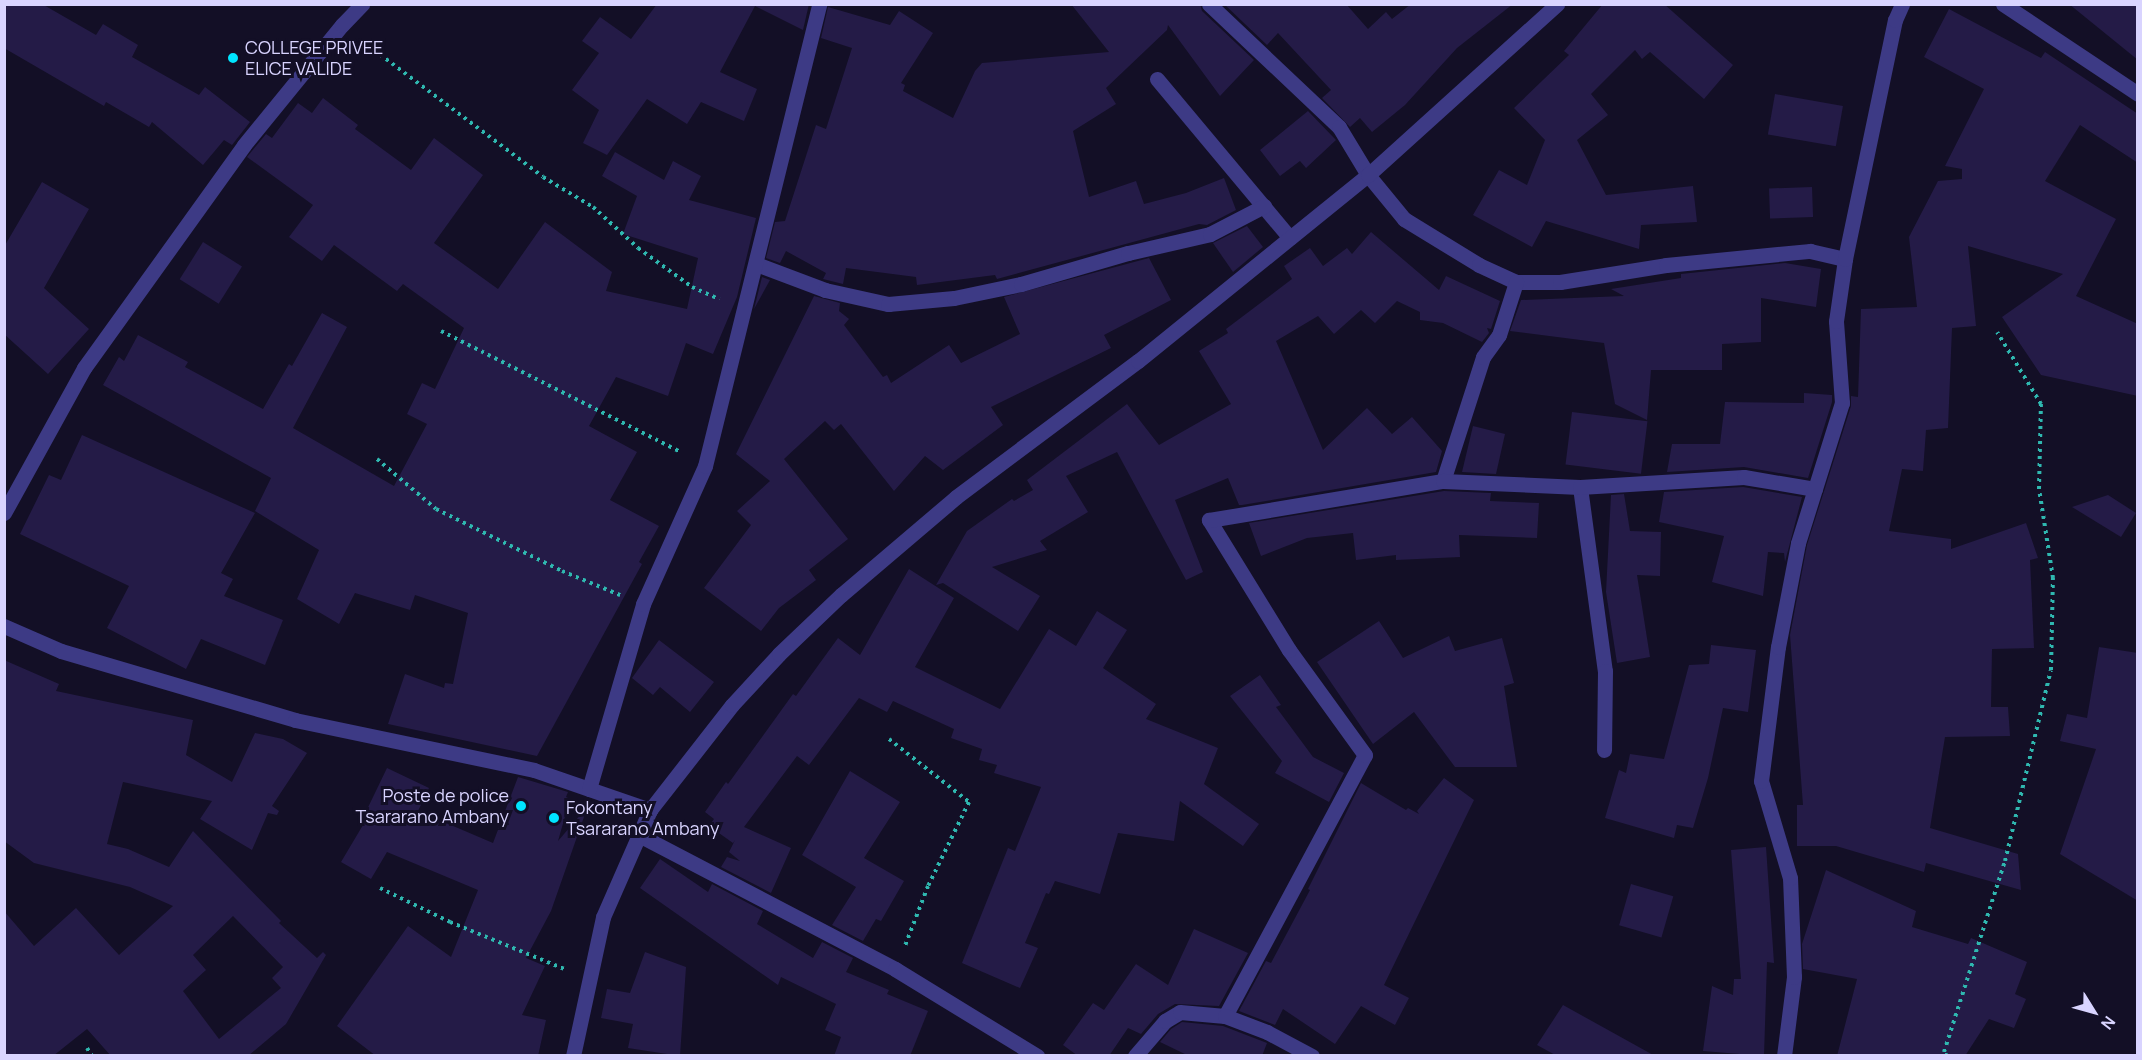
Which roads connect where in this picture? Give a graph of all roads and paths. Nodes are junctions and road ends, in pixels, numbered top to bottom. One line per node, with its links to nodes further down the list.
1 (362, 4): 7 (street)
2 (819, 4): 14 (street)
3 (1209, 4): 10 (street)
4 (1557, 4): 10 (street)
5 (1902, 4): 13 (street)
6 (2003, 4): 9 (street)
7 (342, 25): 16 (path); 24 (street)
8 (1157, 79): 11 (street)
9 (2138, 93)
10 (1368, 175): 12 (street); 15 (street)
11 (1264, 206): 12 (street); 14 (street)
12 (1290, 238): 30 (street)
13 (1845, 259): 15 (street); 23 (street)
14 (756, 264): 16 (street)
15 (1516, 282): 21 (street)
16 (744, 311): 20 (street)
17 (441, 331): 20 (path)
18 (1997, 332): 43 (path)
19 (377, 459): 25 (path)
20 (705, 466): 25 (street)
21 (1443, 481): 22 (street); 35 (street)
22 (1580, 487): 23 (street); 28 (street)
23 (1815, 489): 42 (street)
24 (4, 513)
25 (643, 604): 29 (street)
26 (4, 626): 29 (street)
27 (889, 739): 33 (path)
28 (1605, 750)
29 (590, 789): 30 (street)
30 (650, 810): 31 (street)
31 (639, 835): 33 (street); 34 (street)
32 (380, 888): 34 (path)
33 (896, 969): 39 (street)
34 (590, 980): 38 (street)
35 (1226, 1016): 40 (street); 41 (street)
36 (87, 1048): 37 (path)
37 (92, 1056)
38 (573, 1056)
39 (1037, 1056)
40 (1135, 1056)
41 (1312, 1056)
42 (1784, 1056)
43 (1947, 1056)

